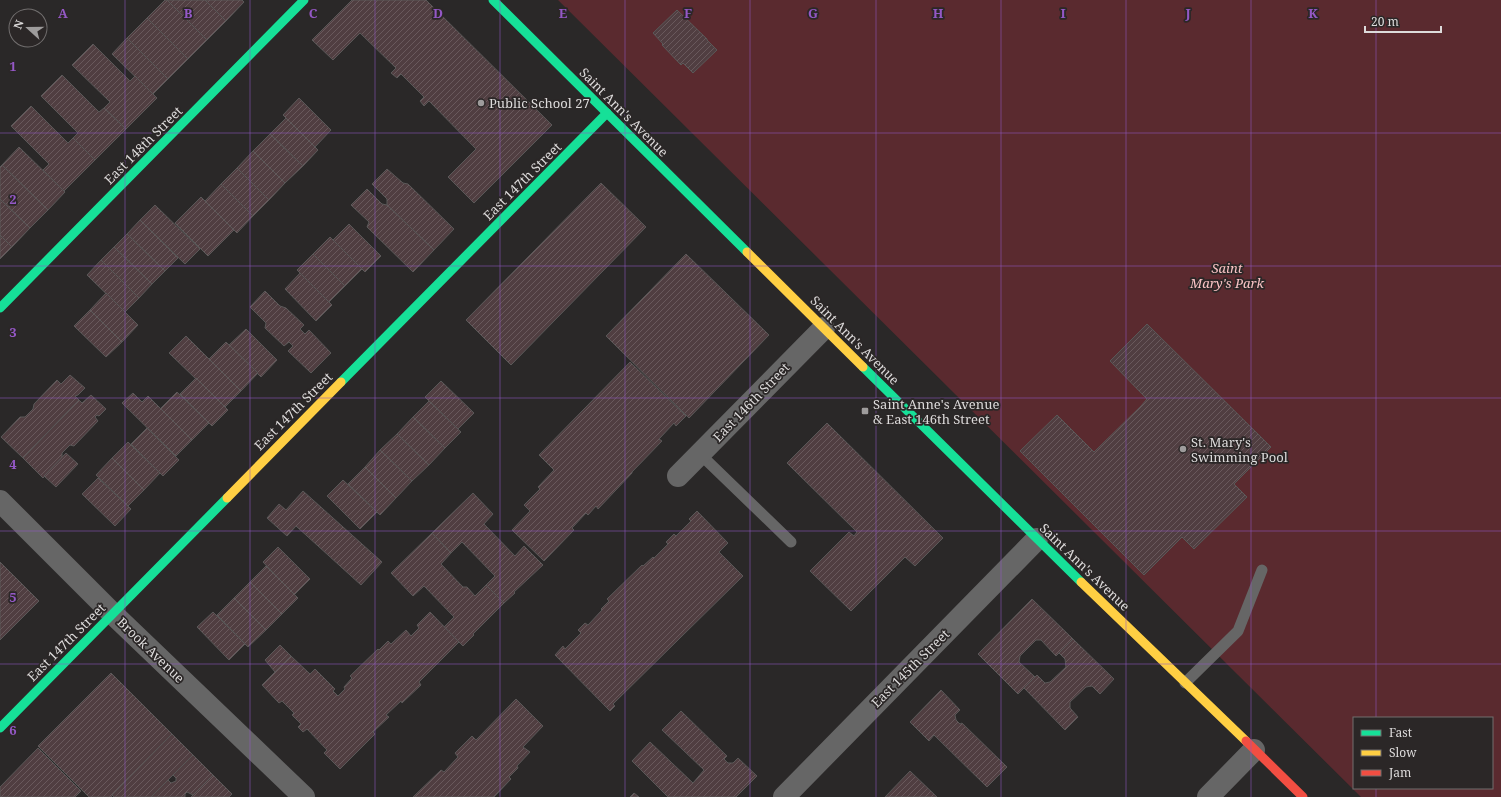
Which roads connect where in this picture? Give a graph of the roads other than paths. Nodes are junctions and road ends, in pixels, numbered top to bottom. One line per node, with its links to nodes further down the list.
1 (304, 0): 4 (street, East 148th Street)
2 (493, 0): 3 (street, Saint Ann's Avenue)
3 (607, 113): 5 (street, Saint Ann's Avenue); 12 (street, East 147th Street)
4 (0, 308)
5 (824, 328): 6 (street, East 146th Street); 9 (street, Saint Ann's Avenue)
6 (700, 454): 7 (street, East 146th Street); 10 (lane)
7 (678, 476)
8 (0, 501): 12 (street, Brook Avenue)
9 (1037, 539): 13 (street, Saint Ann's Avenue); 17 (street, East 145th Street)
10 (791, 542)
11 (1262, 570): 13 (lane)
12 (113, 614): 14 (street, East 147th Street); 16 (street, Brook Avenue)
13 (1185, 683): 15 (street, Saint Ann's Avenue)
14 (0, 728)
15 (1254, 750): 18 (street); 19 (street, Saint Ann's Avenue)
16 (304, 797)
17 (784, 797)
18 (1208, 797)
19 (1303, 797)

